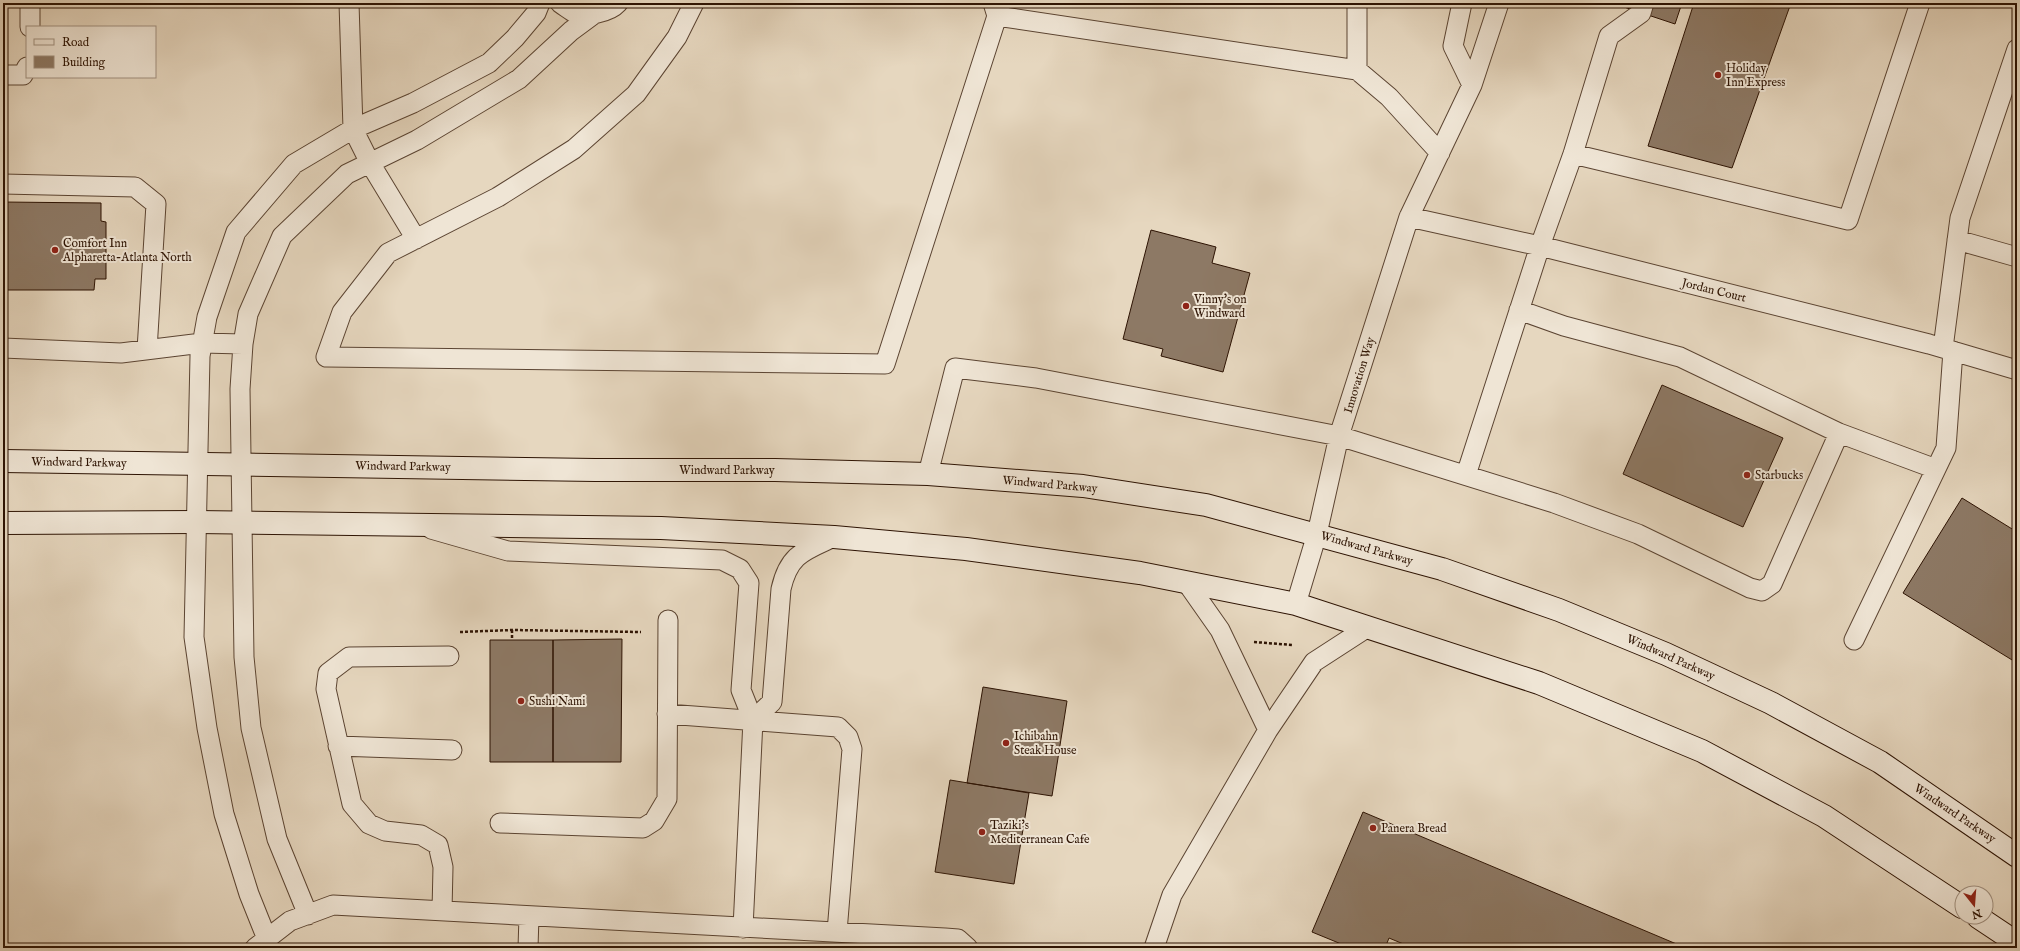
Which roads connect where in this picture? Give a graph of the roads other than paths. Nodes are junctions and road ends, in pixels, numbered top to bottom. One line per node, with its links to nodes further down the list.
1 (30, 3): 14 (lane)
2 (349, 3): 20 (lane)
3 (540, 3): 20 (lane)
4 (560, 3): 13 (lane)
5 (618, 3): 13 (lane)
6 (694, 3): 26 (lane)
7 (1357, 3): 17 (lane)
8 (1462, 3): 19 (lane)
9 (1499, 3): 19 (lane, Innovation Way)
10 (1644, 3): 22 (lane)
11 (1920, 3): 22 (lane)
12 (995, 10): 17 (lane); 26 (lane)
13 (594, 14): 23 (lane)
14 (30, 26)
15 (2017, 49): 27 (lane)
16 (26, 69): 18 (lane)
17 (1356, 70): 21 (lane)
18 (3, 75)
19 (1472, 85): 21 (lane, Innovation Way)
20 (353, 129): 23 (lane); 31 (lane)
21 (1440, 153): 25 (lane, Innovation Way)
22 (1573, 154): 28 (lane)
23 (370, 163): 26 (lane); 32 (lane)
24 (3, 184): 34 (lane)
25 (1409, 218): 28 (lane, Jordan Court); 38 (lane, Innovation Way)
26 (416, 239)
27 (1957, 240): 29 (lane); 35 (lane)
28 (1540, 246): 30 (lane); 35 (lane, Jordan Court)
29 (2017, 257)
30 (1519, 310): 37 (lane); 44 (lane)
31 (202, 343): 32 (lane); 34 (lane); 40 (lane)
32 (243, 344): 41 (lane)
33 (3, 348): 34 (lane)
34 (147, 350)
35 (1948, 350): 36 (lane, Jordan Court); 42 (lane)
36 (2017, 370)
37 (1839, 433): 42 (lane); 44 (lane)
38 (1339, 436): 43 (lane); 44 (lane); 49 (lane, Innovation Way)
39 (3, 461): 40 (main road, Windward Parkway)
40 (199, 463): 41 (main road, Windward Parkway); 45 (lane)
41 (241, 463): 43 (main road, Windward Parkway); 47 (lane)
42 (1936, 469): 55 (lane)
43 (928, 474): 49 (main road, Windward Parkway)
44 (1466, 475)
45 (197, 522): 46 (main road); 47 (main road); 73 (lane)
46 (3, 523)
47 (242, 523): 48 (main road); 66 (lane)
48 (412, 524): 50 (main road); 58 (lane)
49 (1317, 534): 52 (lane, Innovation Way); 63 (main road, Windward Parkway)
50 (834, 537): 51 (main road); 58 (lane)
51 (1187, 583): 52 (main road); 59 (lane)
52 (1296, 604): 54 (main road)
53 (668, 627): 57 (lane)
54 (1368, 627): 59 (lane); 64 (main road)
55 (1854, 640)
56 (449, 656): 60 (lane)
57 (667, 714): 58 (lane); 62 (lane)
58 (752, 720): 69 (lane); 70 (lane)
59 (1268, 730): 76 (lane)
60 (338, 746): 61 (lane); 65 (lane)
61 (452, 750)
62 (500, 823)
63 (2017, 856)
64 (1954, 902)
65 (442, 911): 66 (lane); 67 (lane)
66 (308, 915): 73 (lane)
67 (528, 916): 69 (lane); 74 (lane)
68 (1990, 925): 72 (main road)
69 (743, 928): 70 (lane)
70 (838, 932): 71 (lane)
71 (882, 941): 75 (lane)
72 (2017, 943)
73 (261, 944)
74 (528, 948)
75 (968, 948)
76 (1154, 948)

